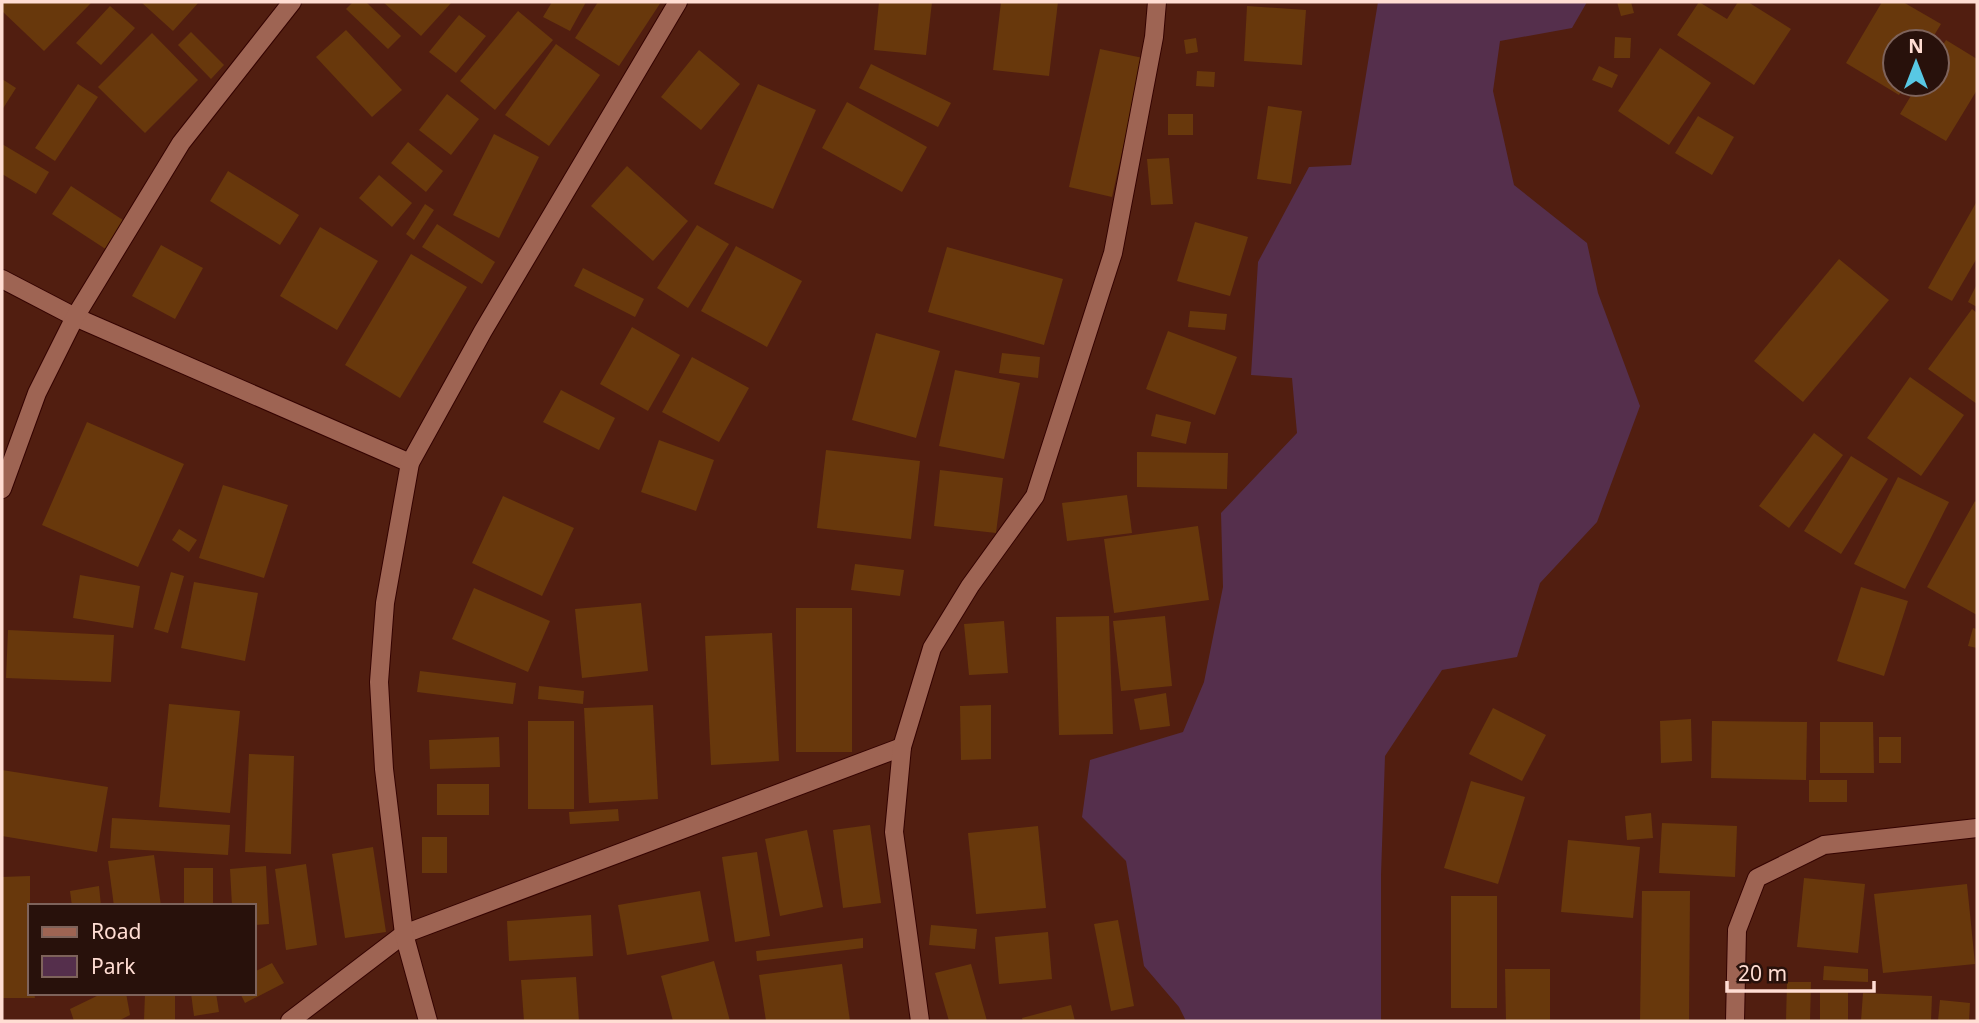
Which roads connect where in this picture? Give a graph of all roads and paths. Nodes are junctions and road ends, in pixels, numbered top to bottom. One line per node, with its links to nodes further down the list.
1 (292, 2): 5 (street)
2 (678, 2): 6 (street)
3 (1157, 2): 8 (street)
4 (2, 279): 5 (street)
5 (75, 317): 6 (street); 7 (street)
6 (410, 463): 10 (street)
7 (2, 489)
8 (902, 747): 10 (street); 13 (street)
9 (1977, 828): 14 (street)
10 (404, 934): 11 (street); 12 (street)
11 (290, 1021)
12 (428, 1021)
13 (920, 1021)
14 (1735, 1021)

